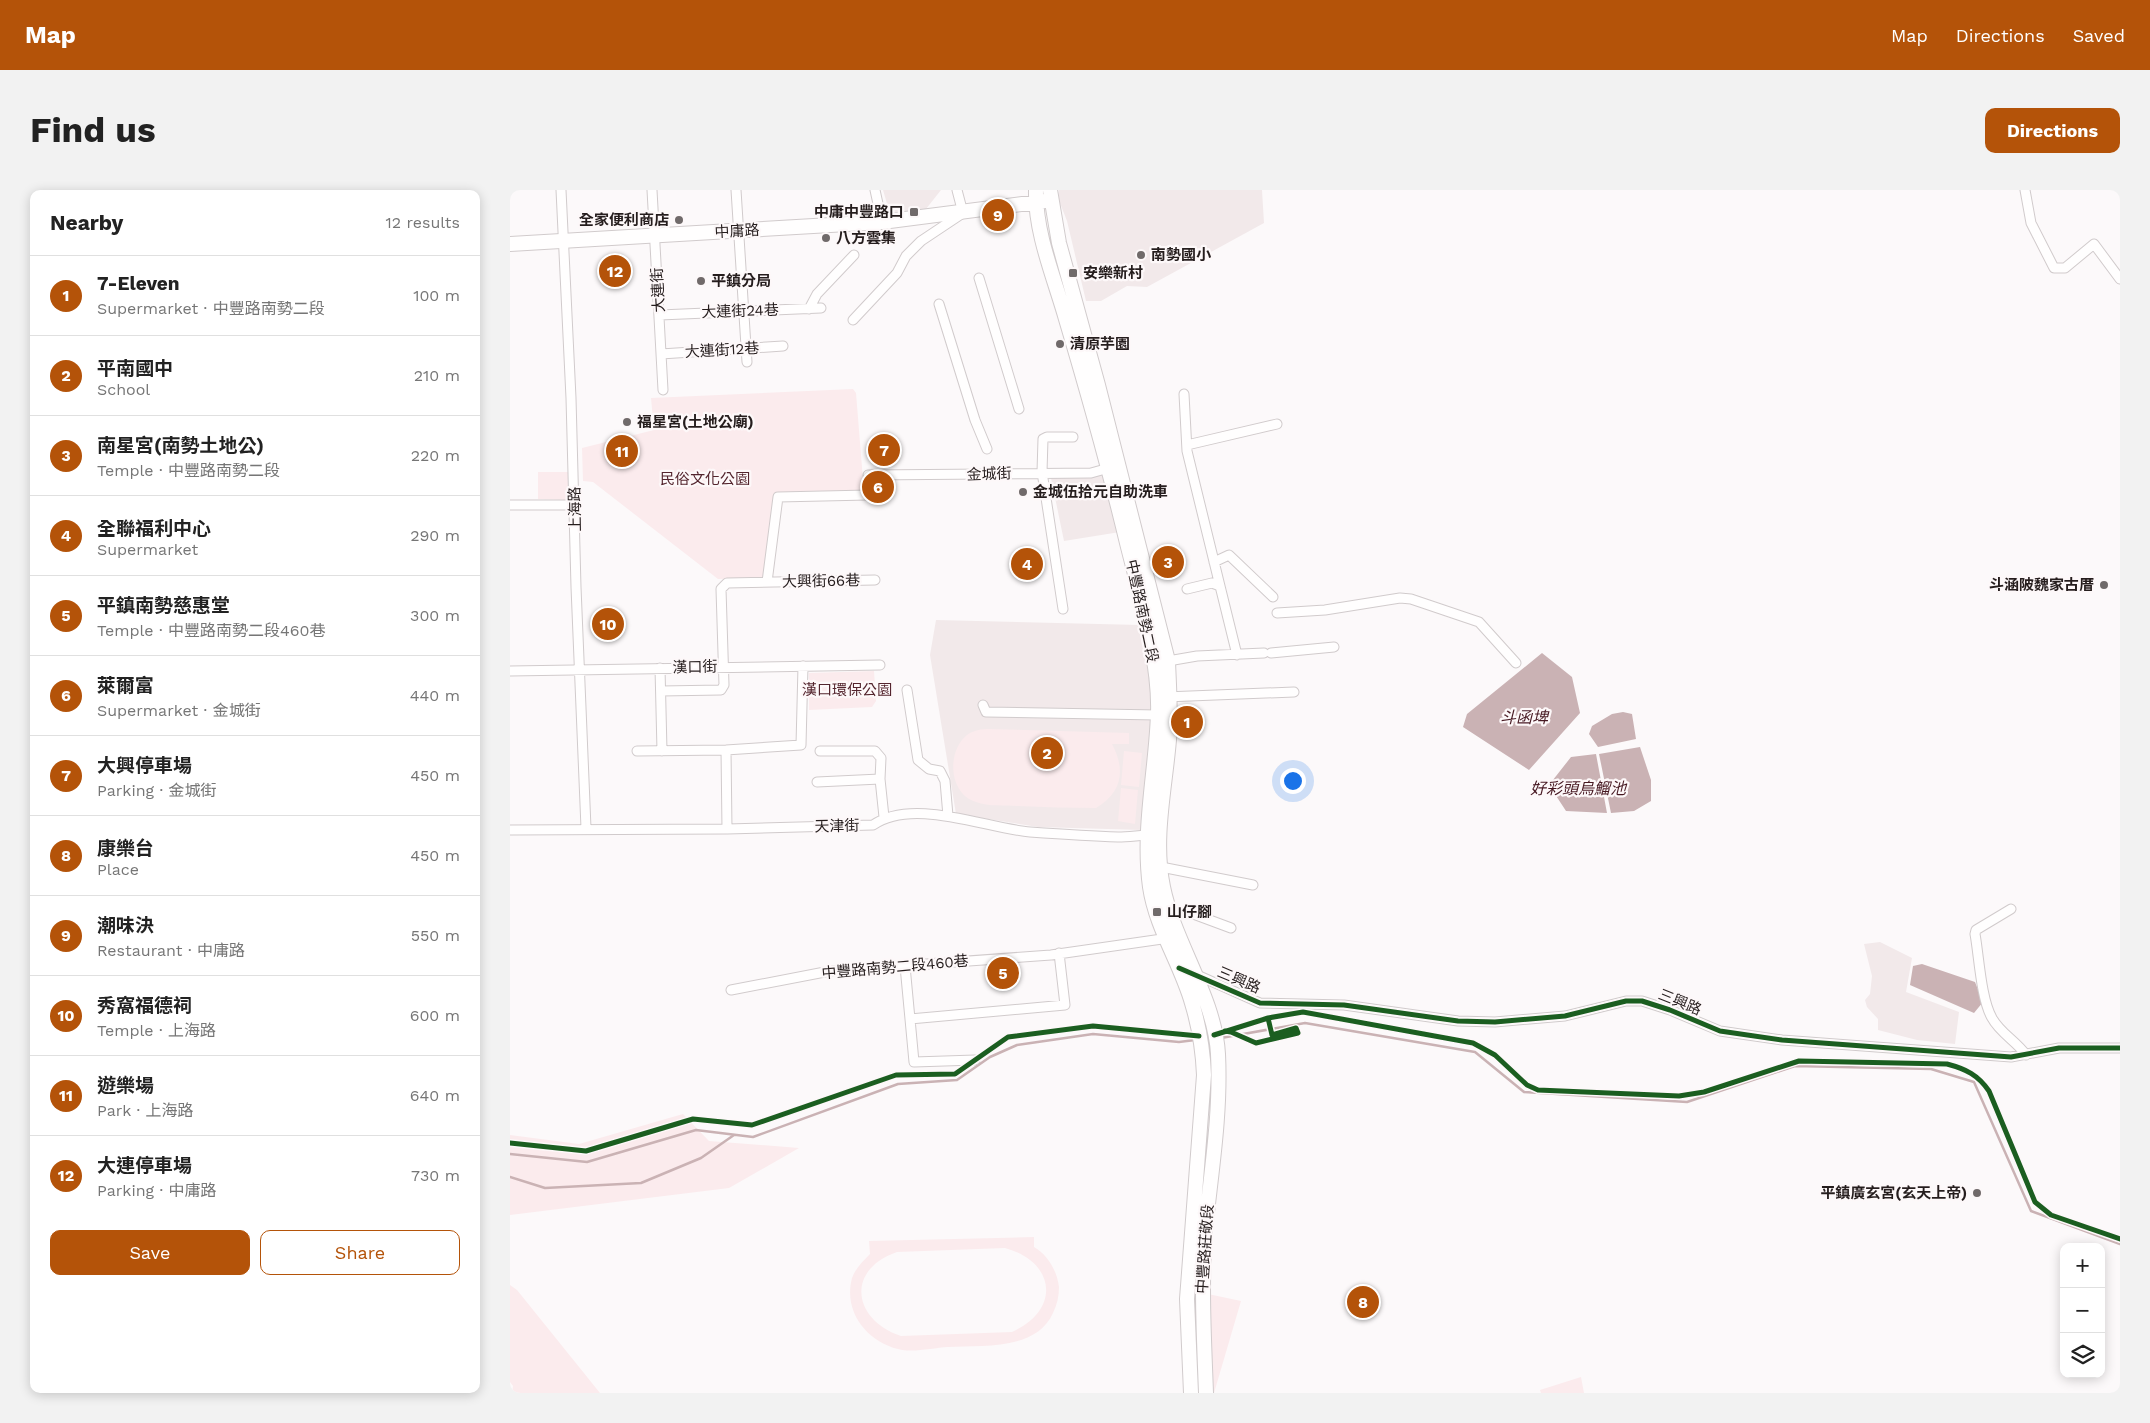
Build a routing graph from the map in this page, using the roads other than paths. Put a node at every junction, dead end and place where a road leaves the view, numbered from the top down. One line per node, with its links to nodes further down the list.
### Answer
1 (561, 190): 13 (street, 上海路)
2 (652, 190): 12 (street, 大連街)
3 (736, 190): 11 (street)
4 (875, 190): 10 (street)
5 (957, 190): 9 (street)
6 (2025, 190): 17 (street)
7 (1051, 195): 8 (main road, 中庸路); 51 (main road, 中豐路南勢二段)
8 (1036, 196): 9 (main road, 中庸路); 35 (main road, 中豐路南勢二段)
9 (963, 213): 10 (main road, 中庸路); 23 (street, 中庸路)
10 (882, 222): 11 (main road, 中庸路)
11 (738, 230): 12 (main road, 中庸路); 21 (street)
12 (655, 235): 13 (main road, 中庸路); 22 (street, 大連街)
13 (564, 241): 14 (main road, 中庸路); 40 (street, 上海路)
14 (510, 244)
15 (854, 255): 20 (street)
16 (979, 278): 30 (street)
17 (2120, 279)
18 (939, 304): 34 (street)
19 (821, 308): 20 (street, 大連街24巷)
20 (808, 309): 21 (street, 大連街24巷)
21 (744, 311): 22 (street, 大連街24巷); 25 (street)
22 (660, 315): 26 (street, 大連街)
23 (853, 320)
24 (783, 346): 25 (street, 大連街12巷)
25 (747, 349): 26 (street, 大連街12巷); 27 (street)
26 (661, 354): 28 (street, 大連街)
27 (748, 362)
28 (663, 390)
29 (1184, 394): 33 (street)
30 (1019, 409)
31 (1277, 424): 33 (street)
32 (1073, 437): 36 (street)
33 (1187, 445): 41 (street)
34 (988, 450)
35 (1109, 468): 36 (street, 金城街); 62 (main road, 中豐路南勢二段)
36 (1042, 472): 37 (street, 金城街); 47 (street)
37 (868, 475)
38 (868, 495): 43 (street)
39 (510, 505): 40 (street)
40 (575, 505): 56 (street, 上海路)
41 (1214, 562): 44 (street); 46 (street)
42 (875, 580): 43 (street, 大興街66巷)
43 (767, 582): 55 (street, 大興街66巷)
44 (1220, 586): 45 (street); 50 (street)
45 (1187, 588)
46 (1273, 598)
47 (1062, 609)
48 (1277, 613): 52 (street)
49 (1334, 647): 50 (street)
50 (1237, 655): 51 (street)
51 (1168, 661): 62 (main road, 中豐路南勢二段)
52 (1516, 663)
53 (880, 665): 54 (street, 漢口街)
54 (803, 666): 55 (street, 漢口街); 65 (street)
55 (724, 667): 57 (street, 漢口街); 60 (street, 大興街66巷)
56 (580, 668): 57 (street, 漢口街); 58 (street, 漢口街); 73 (street, 上海路)
57 (660, 668): 60 (street)
58 (510, 671)
59 (907, 690): 71 (street)
60 (661, 691): 67 (street)
61 (1294, 692): 62 (street)
62 (1164, 697): 64 (main road, 中豐路南勢二段); 76 (main road, 中豐路南勢二段)
63 (983, 705): 64 (street)
64 (1158, 715): 76 (main road, 中豐路南勢二段)
65 (726, 750): 67 (street); 74 (street)
66 (636, 751): 67 (street)
67 (662, 751)
68 (820, 751): 69 (street)
69 (880, 779): 70 (street); 72 (street)
70 (817, 782)
71 (948, 816): 72 (street, 天津街); 76 (street, 天津街)
72 (884, 817): 74 (street, 天津街)
73 (586, 828): 74 (street, 天津街); 75 (street, 天津街)
74 (727, 829)
75 (510, 830)
76 (1153, 835): 77 (main road, 中豐路南勢二段); 82 (main road, 中豐路南勢二段)
77 (1161, 867): 78 (street); 80 (main road, 中豐路南勢二段)
78 (1253, 884)
79 (2011, 909): 90 (street)
80 (1169, 912): 81 (street); 82 (main road, 中豐路南勢二段)
81 (1231, 928)
82 (1173, 937): 83 (street, 中豐路南勢二段460巷); 85 (main road, 中豐路南勢二段); 86 (main road, 中豐路南勢二段)
83 (1059, 953): 84 (street, 中豐路南勢二段460巷); 88 (street)
84 (905, 966): 87 (street, 中豐路南勢二段460巷); 88 (street)
85 (1178, 968): 86 (street, 三興路); 93 (main road, 中豐路南勢二段)
86 (1194, 974): 90 (street, 三興路); 92 (main road, 中豐路南勢二段)
87 (731, 990)
88 (910, 1019): 91 (street)
89 (2120, 1048): 90 (street, 三興路)
90 (2026, 1055)
91 (975, 1060)
92 (1218, 1106): 95 (main road, 中豐路莊敬段)
93 (1202, 1120): 94 (main road, 中豐路莊敬段)
94 (1191, 1393)
95 (1206, 1393)

